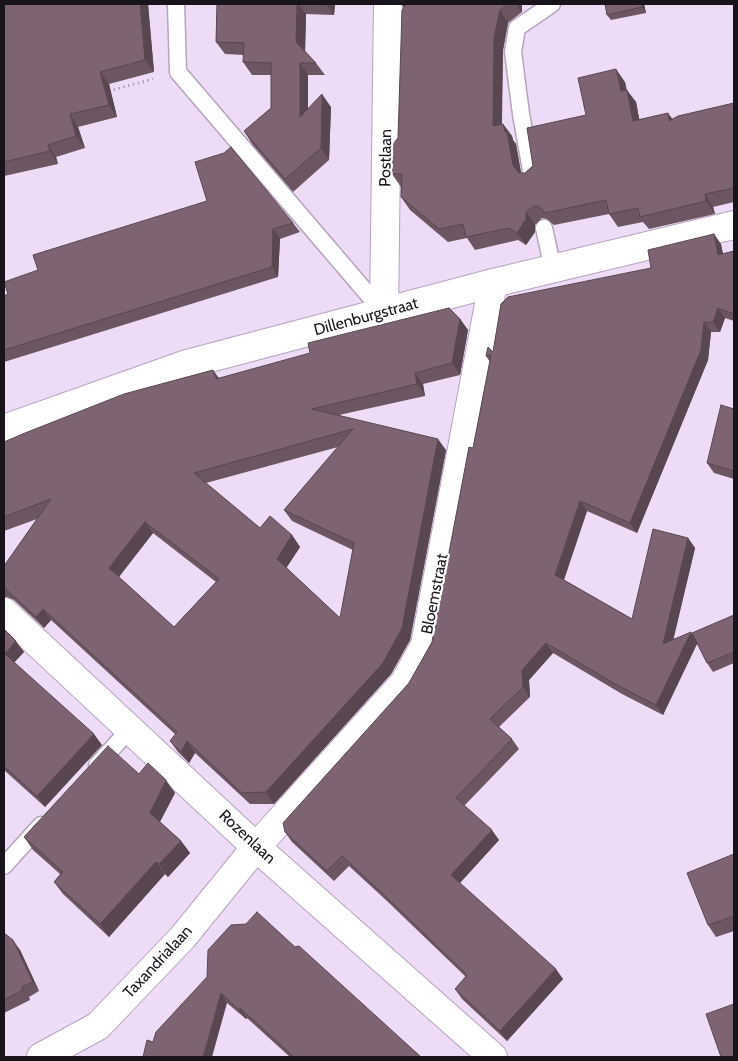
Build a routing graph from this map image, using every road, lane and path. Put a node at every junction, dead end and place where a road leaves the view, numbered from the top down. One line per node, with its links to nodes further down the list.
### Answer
1 (176, 4): 4 (lane)
2 (388, 4): 11 (street, Postlaan)
3 (552, 4): 6 (lane)
4 (178, 72): 5 (path); 11 (lane)
5 (104, 92)
6 (532, 176)
7 (734, 225): 9 (street, Dillenburgstraat)
8 (544, 228): 9 (lane)
9 (553, 269): 10 (street, Dillenburgstraat)
10 (493, 283): 11 (street, Dillenburgstraat); 17 (street, Bloemstraat)
11 (384, 313): 12 (street, Dillenburgstraat)
12 (4, 429)
13 (4, 612): 14 (street, Rozenlaan)
14 (131, 728): 15 (lane); 17 (street, Rozenlaan)
15 (84, 779)
16 (50, 815): 18 (lane)
17 (256, 847): 19 (street, Taxandrialaan); 20 (street, Rozenlaan)
18 (4, 866)
19 (41, 1057)
20 (493, 1057)

